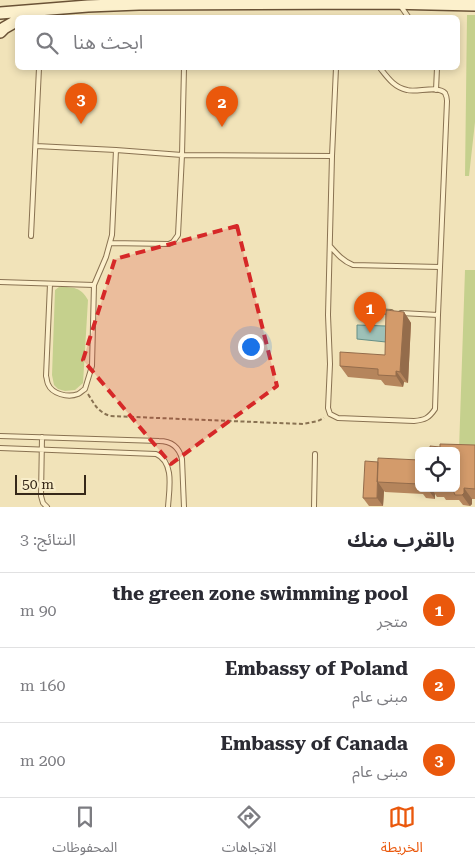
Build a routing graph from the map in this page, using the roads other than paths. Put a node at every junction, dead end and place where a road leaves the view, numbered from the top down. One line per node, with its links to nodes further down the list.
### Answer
1 (398, 3): 2 (main road); 3 (main road); 6 (lane)
2 (475, 5)
3 (60, 8): 4 (main road); 5 (main road)
4 (0, 13)
5 (36, 15)
6 (406, 15)
7 (15, 22): 8 (main road)
8 (0, 32)
9 (39, 70): 15 (lane)
10 (184, 70): 17 (lane)
11 (336, 70): 18 (lane)
12 (382, 70): 14 (lane)
13 (437, 70): 14 (lane)
14 (436, 90): 22 (lane)
15 (36, 146): 16 (lane); 19 (lane)
16 (116, 150): 17 (lane); 20 (lane)
17 (182, 155): 18 (lane); 20 (lane)
18 (332, 156): 21 (lane)
19 (31, 236)
20 (110, 243): 25 (lane)
21 (330, 246): 22 (lane); 27 (lane)
22 (440, 267): 27 (lane)
23 (0, 282): 24 (lane)
24 (50, 284): 25 (lane); 25 (lane)
25 (94, 285)
26 (364, 310): 27 (lane)
27 (438, 315)
28 (0, 436): 29 (lane)
29 (42, 437): 31 (lane); 35 (lane)
30 (0, 448): 31 (lane)
31 (42, 449): 33 (lane); 34 (lane)
32 (315, 454): 36 (lane)
33 (47, 507)
34 (168, 507)
35 (184, 507)
36 (314, 507)

